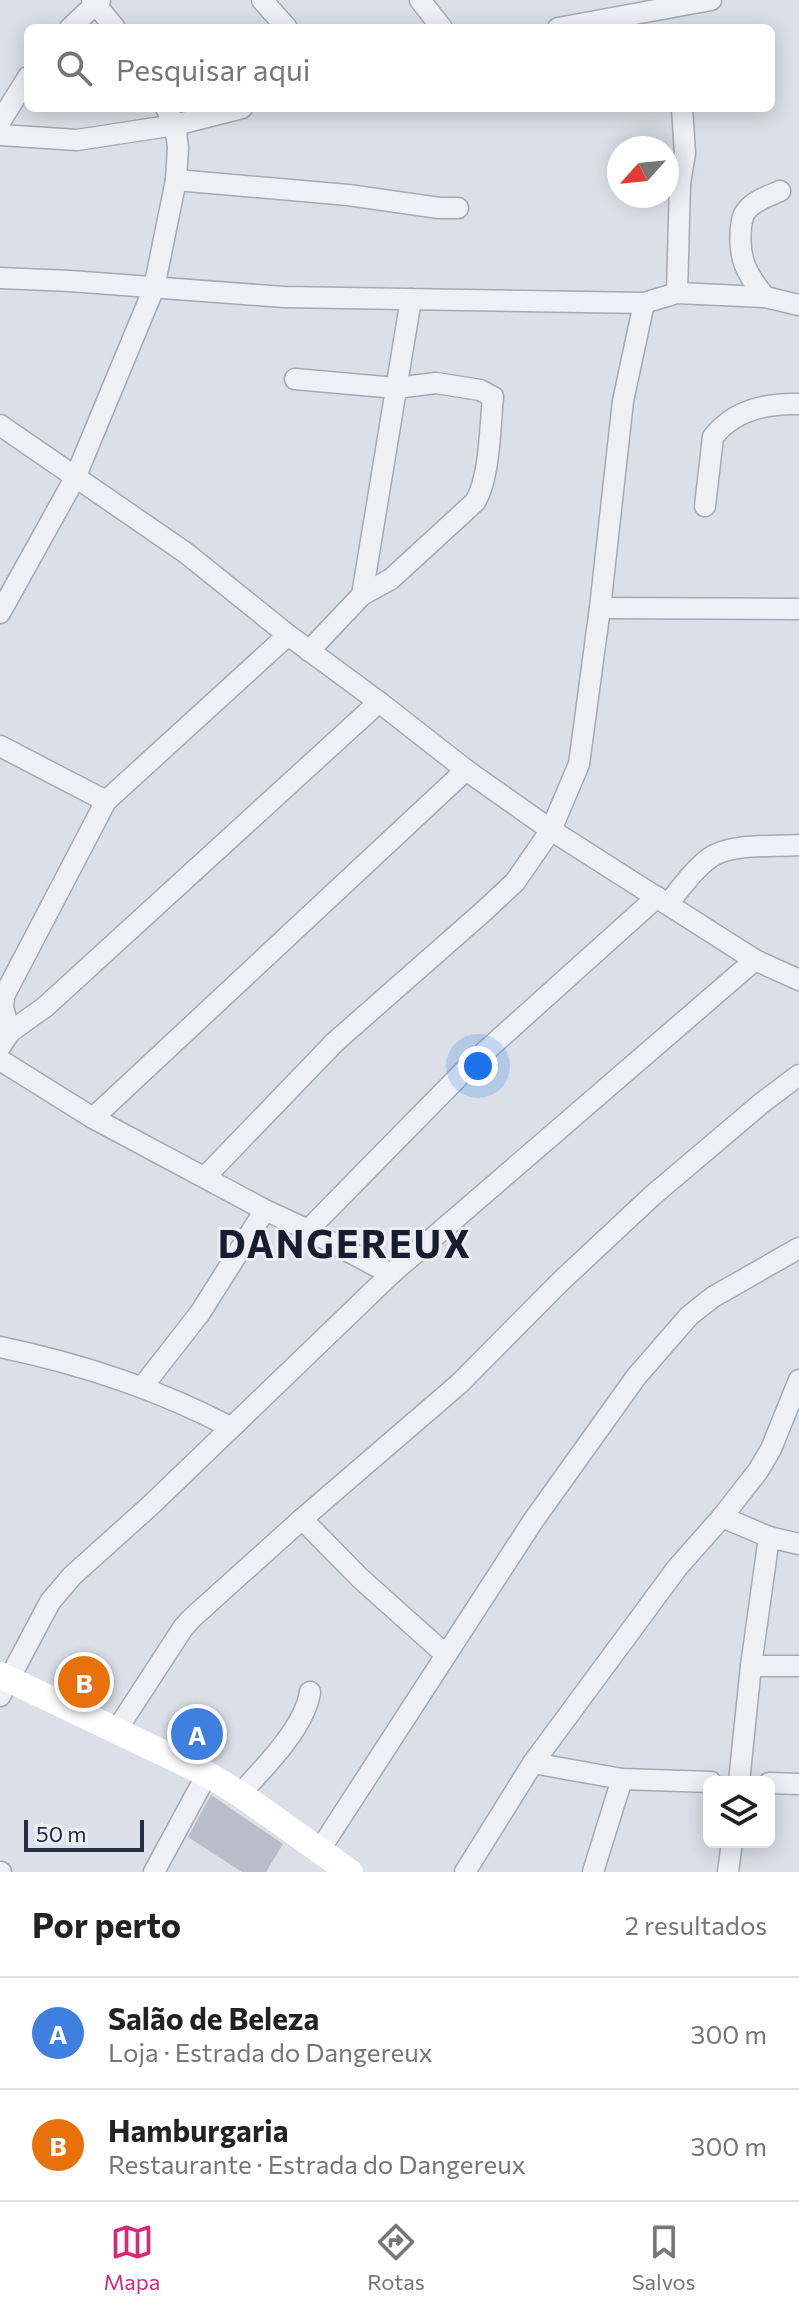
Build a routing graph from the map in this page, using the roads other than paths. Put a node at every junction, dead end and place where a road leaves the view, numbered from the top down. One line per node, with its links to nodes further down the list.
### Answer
1 (262, 0): 8 (street)
2 (420, 0): 9 (street)
3 (711, 0): 5 (street)
4 (96, 1): 6 (street); 7 (street)
5 (670, 18): 10 (street)
6 (74, 24)
7 (112, 24)
8 (283, 24)
9 (439, 24)
10 (603, 24)
11 (24, 83): 15 (street)
12 (210, 112): 14 (street)
13 (682, 112): 23 (street)
14 (171, 117): 16 (street); 17 (street)
15 (0, 122)
16 (0, 135)
17 (176, 180): 19 (street); 22 (street)
18 (780, 191): 20 (street)
19 (458, 208)
20 (742, 261): 24 (street); 25 (street)
21 (0, 278): 22 (street)
22 (154, 288): 26 (street); 33 (street)
23 (677, 293): 24 (street); 27 (street)
24 (726, 295): 25 (street)
25 (765, 297): 28 (street)
26 (411, 299): 27 (street); 30 (street)
27 (644, 303): 36 (street)
28 (799, 305)
29 (295, 379): 30 (street)
30 (396, 388): 35 (street); 35 (street)
31 (799, 404): 34 (street)
32 (0, 425): 33 (street)
33 (75, 478): 38 (street); 39 (street)
34 (705, 506)
35 (362, 595): 40 (street)
36 (600, 608): 37 (street); 45 (street)
37 (799, 609)
38 (0, 613)
39 (288, 635): 40 (street); 44 (street)
40 (309, 651): 41 (street)
41 (379, 702): 43 (street); 51 (street)
42 (0, 746): 44 (street)
43 (466, 770): 45 (street); 54 (street)
44 (106, 801): 51 (street)
45 (551, 830): 48 (street); 55 (street)
46 (799, 832): 47 (street)
47 (799, 845): 48 (street)
48 (663, 900): 49 (street); 57 (street)
49 (755, 960): 50 (street); 59 (street)
50 (799, 980)
51 (5, 1040)
52 (0, 1060): 54 (street)
53 (799, 1075): 65 (street)
54 (93, 1118): 55 (street)
55 (205, 1177): 56 (street)
56 (265, 1210): 57 (street); 62 (street)
57 (308, 1230): 59 (street)
58 (799, 1248): 68 (street)
59 (391, 1274): 63 (street)
60 (0, 1347): 62 (street)
61 (798, 1385): 64 (street)
62 (143, 1386): 63 (street)
63 (230, 1427): 71 (street)
64 (722, 1517): 66 (street); 74 (street)
65 (302, 1519): 68 (street); 73 (street)
66 (769, 1537): 67 (street); 69 (street)
67 (799, 1544)
68 (446, 1655): 83 (street)
69 (751, 1666): 70 (street); 76 (street)
70 (799, 1666)
71 (3, 1684): 73 (main road)
72 (310, 1692): 81 (street)
73 (116, 1731): 75 (main road)
74 (533, 1763): 77 (street); 86 (street)
75 (207, 1774): 81 (main road); 84 (street)
76 (740, 1776)
77 (622, 1779): 78 (street); 87 (street)
78 (703, 1782)
79 (775, 1783): 80 (street)
80 (799, 1784)
81 (240, 1794): 83 (main road)
82 (731, 1848): 88 (street)
83 (319, 1851): 85 (main road)
84 (154, 1872)
85 (350, 1872)
86 (465, 1872)
87 (593, 1872)
88 (728, 1872)

